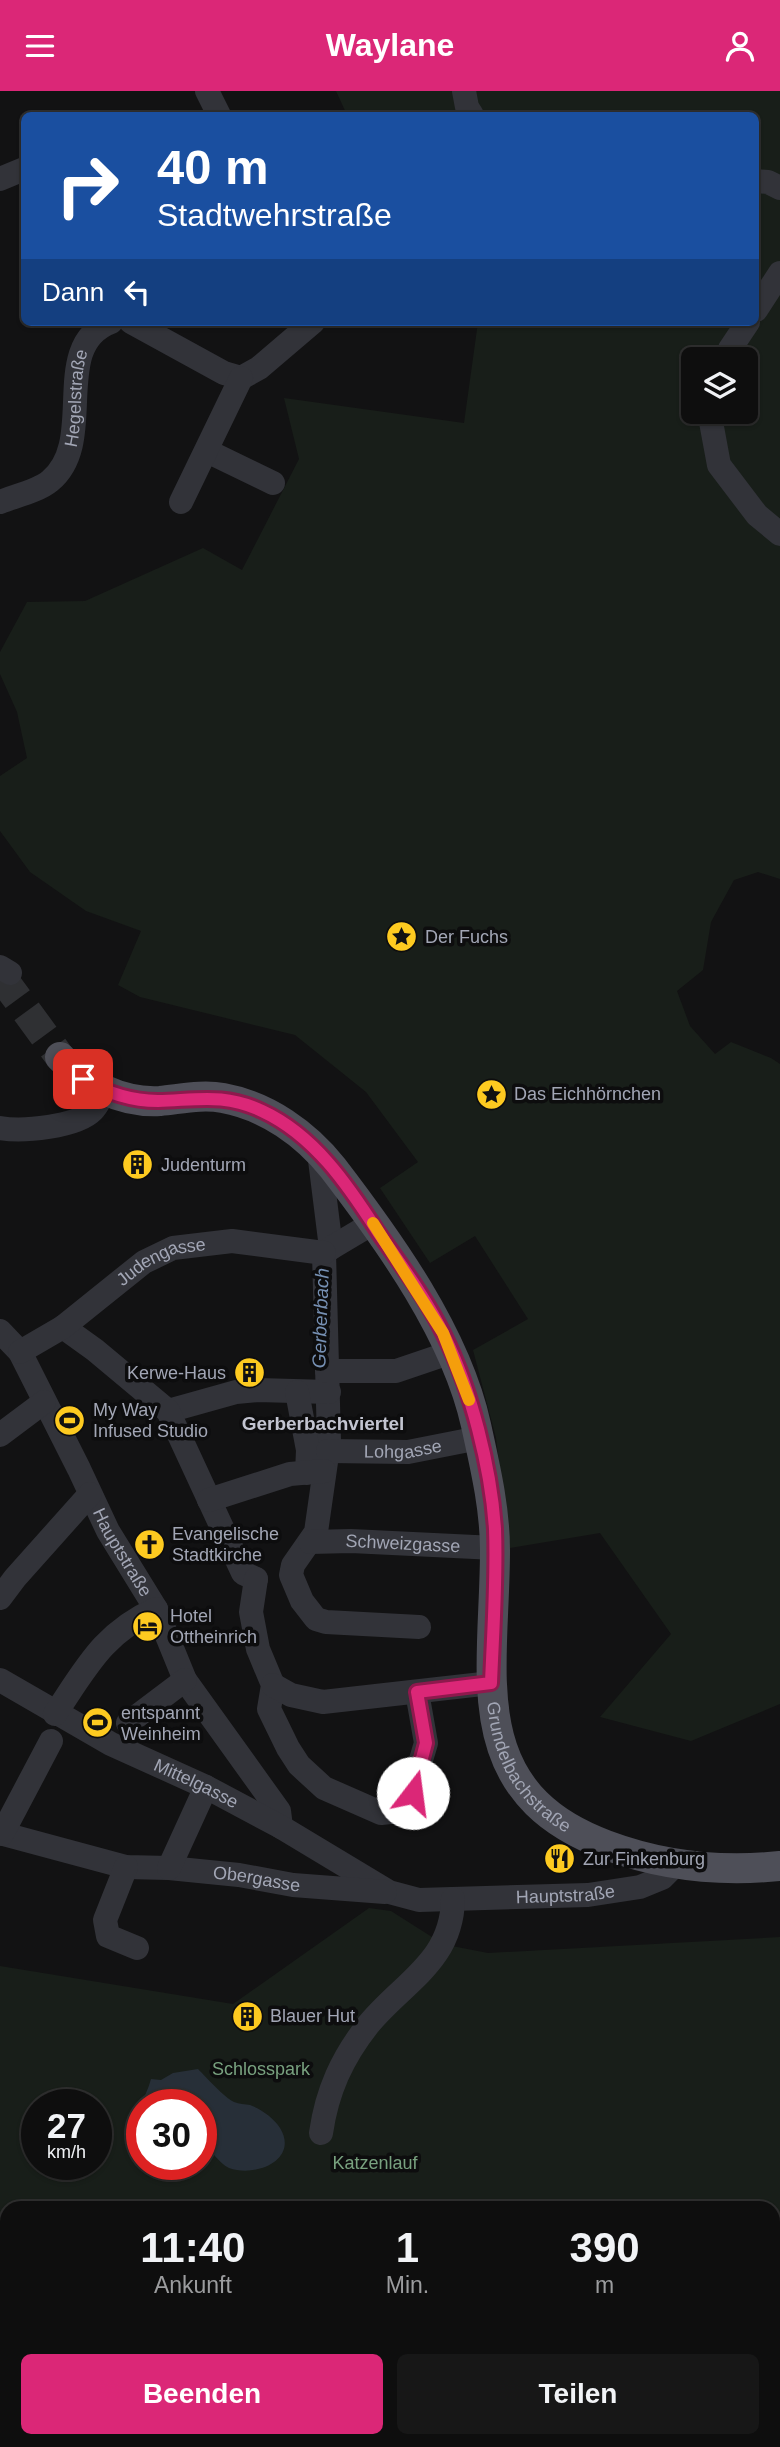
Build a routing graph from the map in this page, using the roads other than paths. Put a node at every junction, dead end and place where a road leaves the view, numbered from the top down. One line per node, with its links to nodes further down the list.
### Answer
1 (207, 91): 3 (street)
2 (464, 91): 4 (street)
3 (218, 112)
4 (470, 112)
5 (21, 170): 6 (street)
6 (0, 179)
7 (759, 181): 8 (street)
8 (780, 188)
9 (780, 273): 10 (street)
10 (759, 305)
11 (104, 326): 20 (street, Hegelstraße)
12 (138, 326): 16 (street)
13 (745, 326): 15 (street)
14 (287, 330): 16 (street)
15 (731, 347)
16 (241, 378): 18 (street)
17 (711, 424): 22 (street)
18 (207, 451): 19 (street); 21 (street)
19 (273, 482)
20 (0, 502)
21 (181, 502)
22 (780, 534)
23 (60, 1057): 24 (main road, Grundelbachstraße)
24 (105, 1091): 25 (street); 26 (main road, Grundelbachstraße)
25 (0, 1128)
26 (319, 1152): 27 (main road, Grundelbachstraße); 28 (street)
27 (373, 1223): 28 (street); 32 (main road, Grundelbachstraße)
28 (327, 1250): 29 (street, Judengasse); 33 (street)
29 (63, 1327): 31 (street, Judengasse); 36 (street)
30 (0, 1331): 31 (street, Hauptstraße)
31 (20, 1352): 35 (street, Hauptstraße)
32 (452, 1352): 33 (street); 38 (main road, Grundelbachstraße)
33 (328, 1382): 34 (street); 39 (street)
34 (297, 1392): 36 (street); 39 (street)
35 (44, 1402): 37 (street); 40 (street, Hauptstraße)
36 (168, 1411): 41 (street)
37 (0, 1435)
38 (479, 1438): 39 (street, Lohgasse); 43 (main road, Grundelbachstraße)
39 (320, 1465): 41 (street, Lohgasse); 42 (street)
40 (90, 1494): 46 (street); 47 (street, Hauptstraße)
41 (209, 1500): 45 (street)
42 (310, 1542): 43 (street, Schweizgasse); 44 (street)
43 (495, 1548): 51 (main road, Grundelbachstraße)
44 (291, 1575): 45 (street); 48 (street)
45 (256, 1579): 52 (street)
46 (0, 1598)
47 (156, 1609): 50 (street, Hauptstraße); 54 (street)
48 (419, 1627)
49 (0, 1680): 54 (street, Mittelgasse)
50 (185, 1680): 55 (street); 57 (street, Hauptstraße)
51 (491, 1683): 53 (street); 61 (main road, Grundelbachstraße)
52 (273, 1685): 53 (street); 53 (street)
53 (417, 1692)
54 (55, 1714): 58 (street, Mittelgasse)
55 (128, 1723)
56 (51, 1741): 60 (street)
57 (248, 1771): 58 (street); 59 (street, Hauptstraße)
58 (215, 1792): 59 (street, Mittelgasse); 64 (street)
59 (281, 1826): 65 (street, Hauptstraße)
60 (1, 1833): 63 (street, Obergasse)
61 (677, 1864): 62 (main road, Grundelbachstraße); 66 (street, Hauptstraße)
62 (780, 1866)
63 (126, 1867): 64 (street, Obergasse); 67 (street)
64 (169, 1868): 65 (street, Obergasse)
65 (389, 1892): 66 (street, Hauptstraße)
66 (453, 1899): 68 (street)
67 (137, 1948)
68 (321, 2133)

